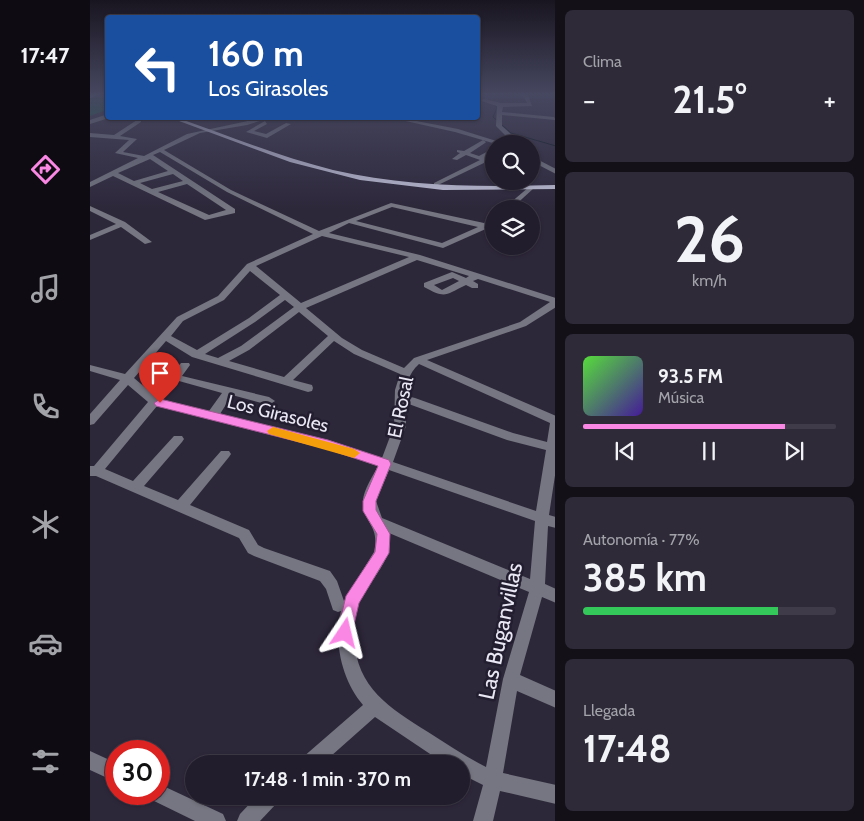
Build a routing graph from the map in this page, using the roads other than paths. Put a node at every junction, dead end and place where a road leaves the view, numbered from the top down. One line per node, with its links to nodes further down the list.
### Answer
1 (122, 132): 10 (street)
2 (198, 132): 14 (street)
3 (221, 132): 31 (main road)
4 (222, 132): 27 (main road)
5 (250, 132): 9 (street)
6 (273, 132): 9 (street)
7 (458, 132): 11 (street)
8 (90, 135): 10 (street)
9 (267, 136): 12 (street)
10 (115, 137): 17 (street)
11 (485, 139)
12 (260, 141)
13 (483, 142): 15 (street)
14 (160, 150): 17 (street); 39 (street)
15 (462, 152): 18 (street); 19 (street)
16 (485, 154): 18 (street)
17 (148, 157): 22 (street); 24 (street)
18 (479, 157): 20 (street); 27 (street)
19 (455, 159)
20 (466, 163)
21 (540, 163): 23 (street)
22 (173, 172): 25 (street); 26 (street)
23 (555, 172)
24 (114, 174): 26 (street); 28 (street)
25 (187, 182): 33 (street); 33 (street)
26 (134, 183): 33 (street)
27 (436, 184): 29 (main road)
28 (90, 185)
29 (555, 186): 30 (main road)
30 (540, 187)
31 (485, 188)
32 (529, 190): 34 (street)
33 (152, 192)
34 (517, 200)
35 (90, 208): 37 (street)
36 (348, 221): 38 (street); 38 (street); 39 (street)
37 (122, 224): 40 (street); 41 (street)
38 (485, 226)
39 (320, 234): 42 (street); 43 (street)
40 (90, 238)
41 (148, 242)
42 (418, 257): 44 (street); 48 (street)
43 (250, 266): 46 (street); 50 (street)
44 (476, 276): 45 (street); 47 (street)
45 (475, 286)
46 (286, 295): 48 (street); 51 (street)
47 (555, 302): 52 (street, El Rosal)
48 (300, 307): 49 (street); 53 (street)
49 (334, 335): 56 (street); 59 (street)
50 (164, 336): 51 (street); 57 (street)
51 (196, 354): 53 (street)
52 (418, 360): 56 (street, El Rosal); 67 (street)
53 (219, 362): 59 (street)
54 (185, 365): 64 (street)
55 (90, 369): 57 (street)
56 (405, 372): 71 (street, El Rosal)
57 (127, 378): 64 (street); 66 (street)
58 (183, 379): 61 (street)
59 (285, 382): 60 (street)
60 (308, 388)
61 (229, 391): 62 (street); 65 (street)
62 (269, 400)
63 (411, 401): 69 (street)
64 (157, 402): 65 (street, Los Girasoles); 72 (street)
65 (212, 416): 71 (street, Los Girasoles)
66 (90, 421)
67 (555, 426): 69 (street, Las Buganvillas)
68 (178, 439): 73 (street)
69 (550, 447): 76 (street, Las Buganvillas)
70 (225, 454): 74 (street)
71 (385, 464): 75 (street, El Rosal); 76 (street, Los Girasoles)
72 (93, 471): 73 (street)
73 (135, 488): 74 (street)
74 (180, 507): 79 (street)
75 (376, 521): 77 (street); 82 (street, El Rosal)
76 (549, 521): 77 (street, Las Buganvillas)
77 (537, 588): 78 (street); 80 (street, Las Buganvillas)
78 (555, 596)
79 (338, 605)
80 (512, 679): 81 (street); 88 (street, Las Buganvillas)
81 (555, 700)
82 (375, 706): 83 (street); 84 (street)
83 (318, 755)
84 (448, 755)
85 (90, 760): 86 (street)
86 (105, 768)
87 (470, 768): 88 (street)
88 (494, 780): 89 (street); 94 (street, Las Buganvillas)
89 (555, 795)
90 (170, 798): 92 (street)
91 (262, 805): 93 (street)
92 (216, 821)
93 (247, 821)
94 (483, 821)

